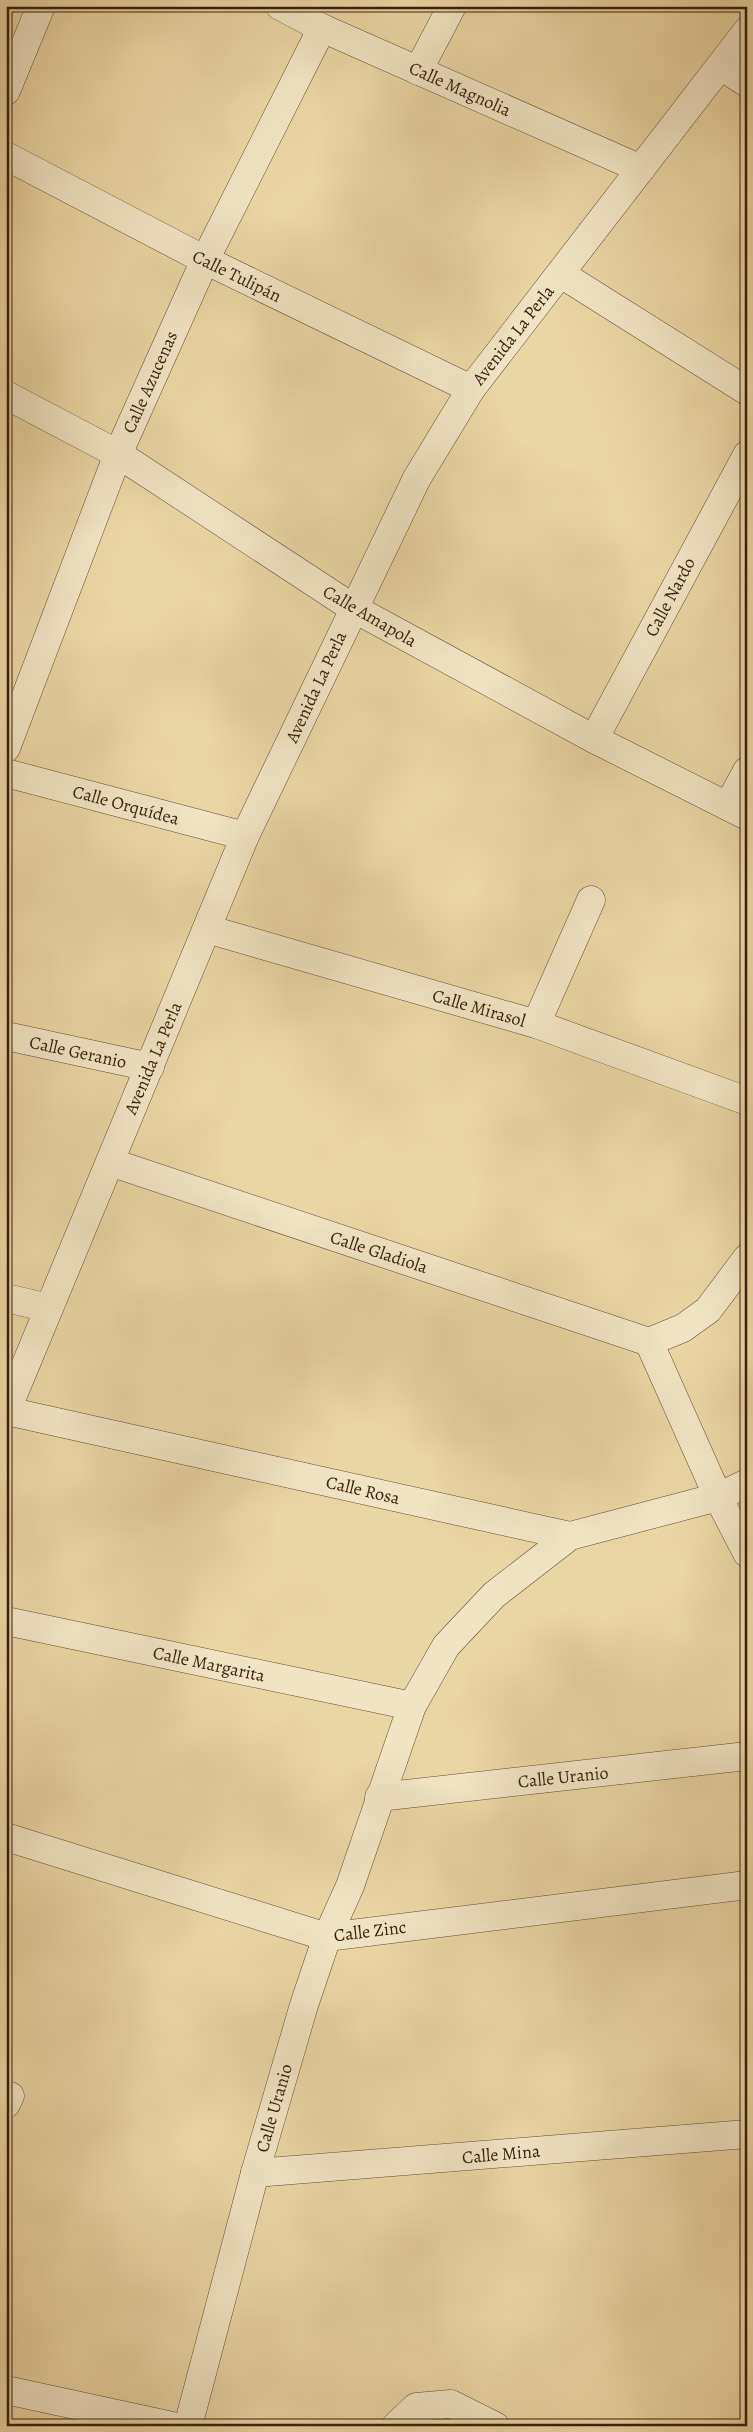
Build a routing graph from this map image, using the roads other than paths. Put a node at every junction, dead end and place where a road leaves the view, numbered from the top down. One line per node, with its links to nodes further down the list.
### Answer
1 (41, 6): 9 (street)
2 (280, 6): 4 (street, Calle Magnolia)
3 (452, 6): 7 (street)
4 (322, 28): 7 (street, Calle Magnolia); 12 (street, Calle Azucenas)
5 (747, 31): 6 (street, Avenida La Perla)
6 (721, 66): 8 (street); 11 (street, Avenida La Perla)
7 (418, 71): 11 (street, Calle Magnolia)
8 (747, 83)
9 (6, 90)
10 (6, 156): 12 (street, Calle Tulipán)
11 (641, 169): 13 (street, Avenida La Perla)
12 (205, 260): 14 (street, Calle Tulipán); 17 (street, Calle Azucenas)
13 (561, 274): 14 (street, Avenida La Perla); 15 (street)
14 (471, 389): 19 (street, Avenida La Perla)
15 (747, 391)
16 (6, 395): 17 (street, Calle Amapola)
17 (118, 454): 19 (street, Calle Amapola); 21 (street, Calle Azucenas)
18 (747, 455): 20 (street, Calle Nardo)
19 (353, 608): 20 (street, Calle Amapola); 25 (street, Avenida La Perla)
20 (594, 739): 24 (street, Calle Amapola)
21 (6, 748)
22 (747, 771): 24 (street)
23 (6, 773): 25 (street, Calle Orquídea)
24 (737, 811)
25 (246, 836): 27 (street, Avenida La Perla)
26 (591, 900): 28 (street)
27 (207, 929): 28 (street, Calle Mirasol); 30 (street, Avenida La Perla)
28 (536, 1024): 31 (street, Calle Mirasol)
29 (6, 1036): 30 (street, Calle Geranio)
30 (150, 1067): 32 (street, Avenida La Perla)
31 (747, 1101)
32 (110, 1162): 35 (street, Avenida La Perla); 36 (street, Calle Gladiola)
33 (747, 1258): 36 (street)
34 (6, 1298): 35 (street)
35 (49, 1308): 37 (street, Avenida La Perla)
36 (649, 1342): 39 (street)
37 (6, 1411): 40 (street, Calle Rosa)
38 (747, 1483): 39 (street, Calle Rosa)
39 (718, 1496): 40 (street, Calle Rosa); 41 (street)
40 (570, 1536): 43 (street, Calle Uranio)
41 (747, 1553)
42 (6, 1622): 43 (street, Calle Margarita)
43 (412, 1706): 45 (street, Calle Uranio)
44 (747, 1756): 45 (street, Calle Uranio)
45 (379, 1797): 48 (street, Calle Uranio)
46 (6, 1837): 48 (street, Calle Zinc)
47 (747, 1885): 48 (street, Calle Zinc)
48 (326, 1937): 50 (street, Calle Uranio)
49 (747, 2134): 50 (street, Calle Mina)
50 (255, 2173): 53 (street, Calle Uranio)
51 (6, 2390): 52 (street)
52 (172, 2426)
53 (188, 2426)
54 (396, 2426): 55 (street)
55 (495, 2426)

